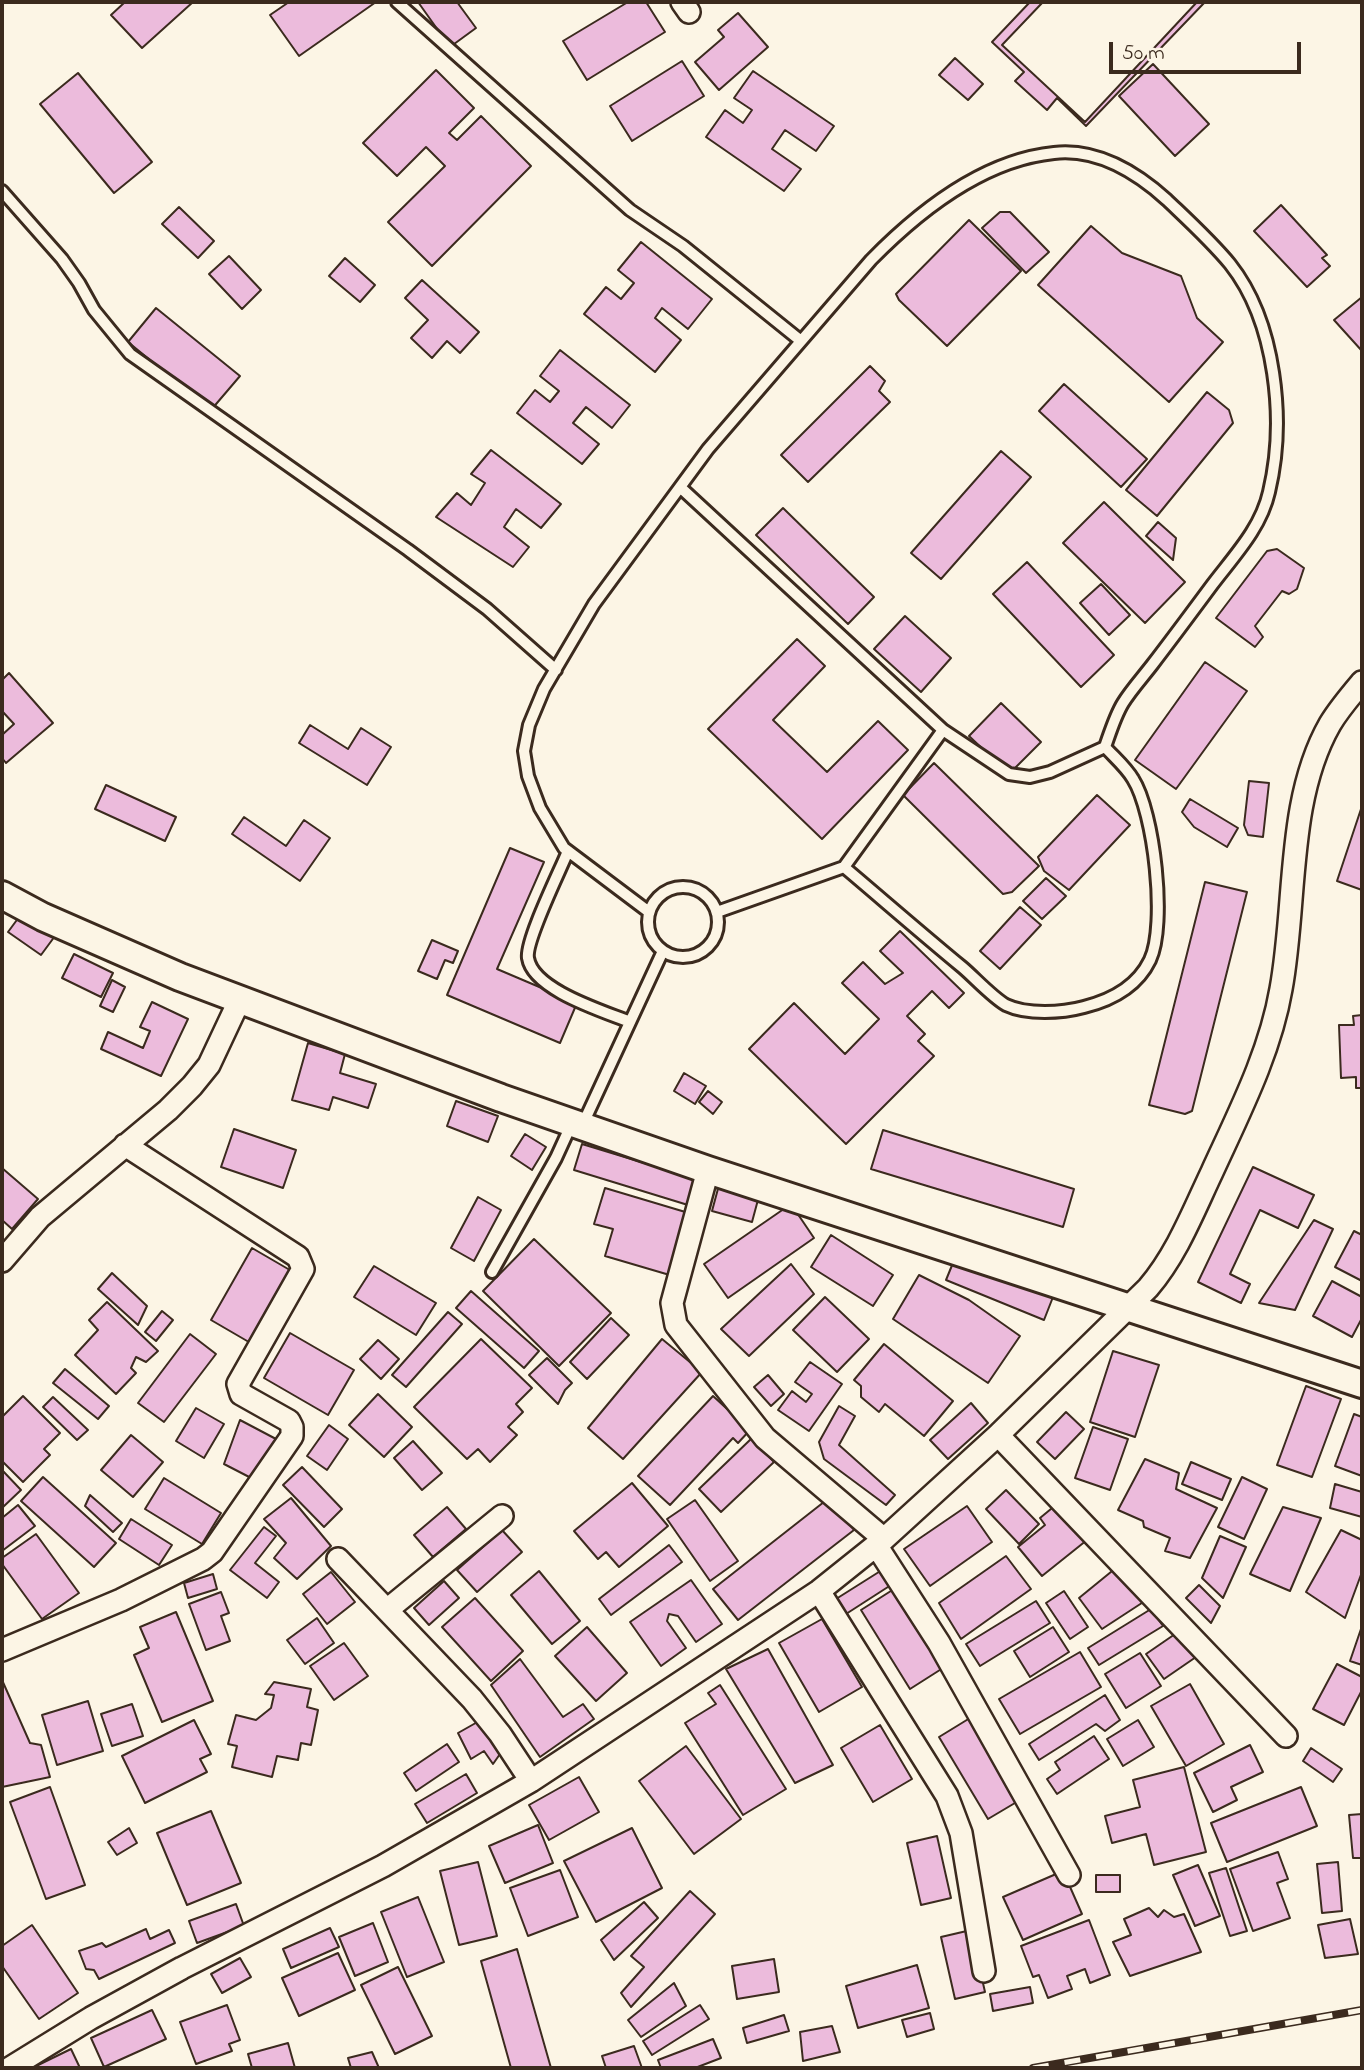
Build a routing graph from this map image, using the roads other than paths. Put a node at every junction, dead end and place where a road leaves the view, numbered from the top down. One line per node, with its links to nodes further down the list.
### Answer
1 (397, 2): 3 (lane)
2 (2, 191): 5 (lane)
3 (800, 341): 4 (lane); 8 (lane)
4 (680, 487): 5 (lane); 7 (lane)
5 (556, 670): 9 (lane)
6 (1362, 682): 22 (street)
7 (943, 730): 8 (lane); 10 (lane)
8 (1105, 747): 10 (lane)
9 (568, 851): 12 (lane); 16 (lane)
10 (844, 867): 13 (lane)
11 (4, 900): 15 (street)
12 (649, 912): 13 (lane); 14 (lane)
13 (717, 912): 14 (lane)
14 (662, 953): 16 (lane)
15 (240, 999): 17 (street); 18 (street)
16 (630, 1023): 17 (lane)
17 (577, 1124): 19 (street); 21 (lane)
18 (125, 1145): 20 (street); 30 (street)
19 (708, 1170): 22 (street); 26 (street)
20 (2, 1261)
21 (492, 1272)
22 (1127, 1308): 23 (street); 24 (street)
23 (1362, 1384)
24 (998, 1435): 26 (street); 31 (street)
25 (502, 1516): 29 (street)
26 (880, 1542): 28 (street); 33 (street)
27 (338, 1559): 29 (street)
28 (818, 1591): 32 (street); 34 (street)
29 (387, 1610): 32 (street)
30 (2, 1650)
31 (1286, 1736)
32 (531, 1780): 35 (street)
33 (1069, 1875)
34 (984, 1971)
35 (10, 2068)

